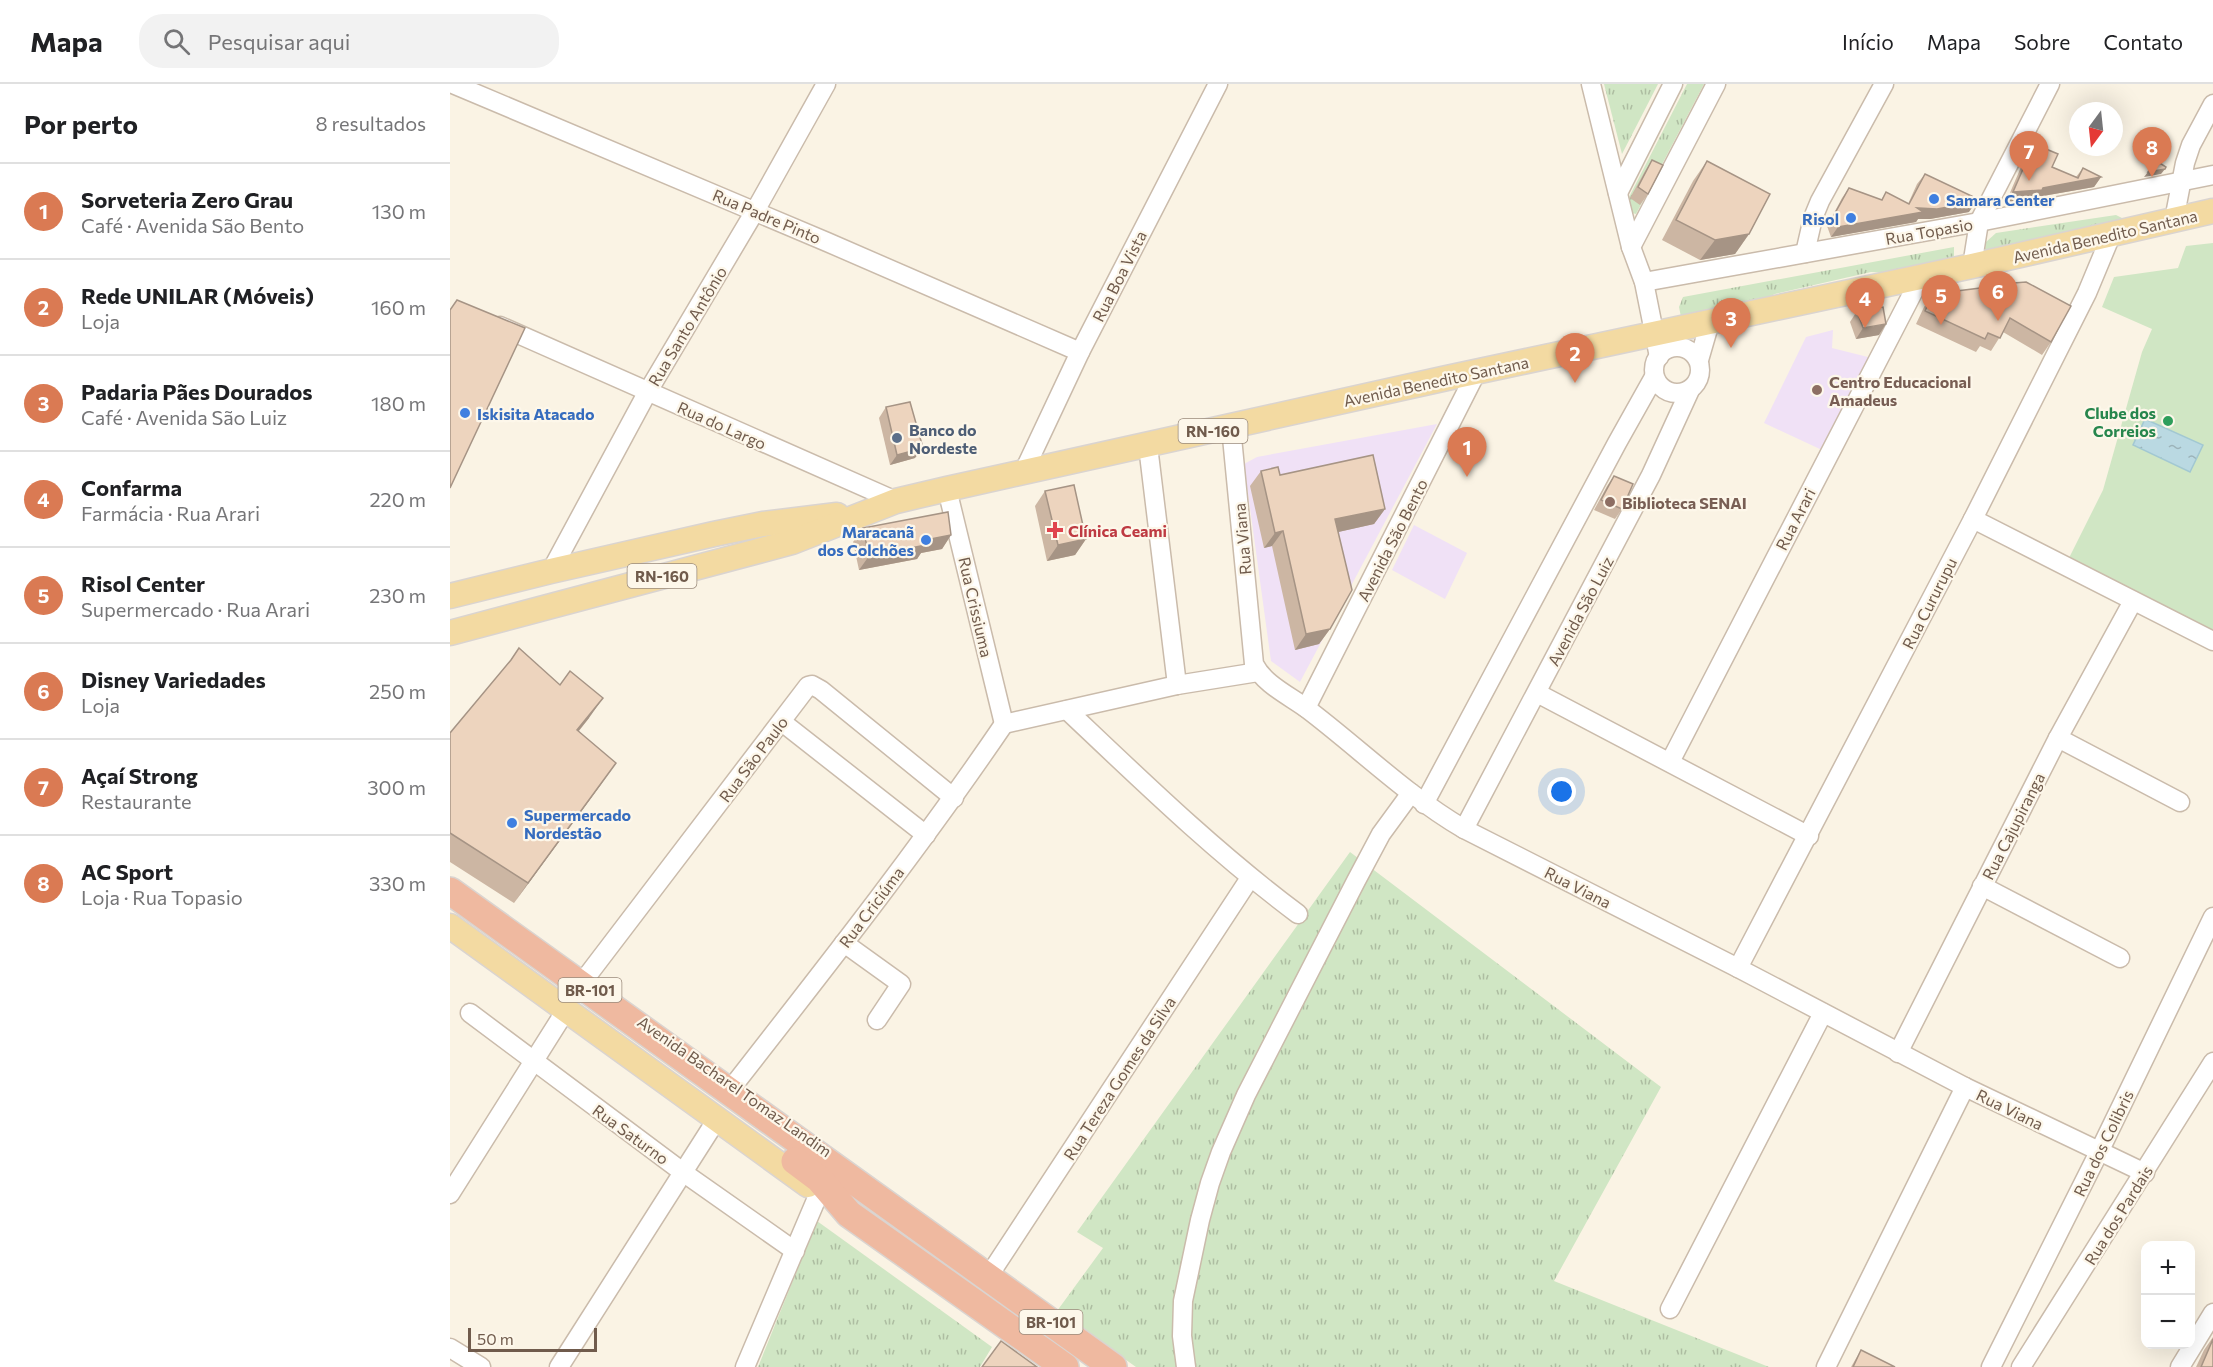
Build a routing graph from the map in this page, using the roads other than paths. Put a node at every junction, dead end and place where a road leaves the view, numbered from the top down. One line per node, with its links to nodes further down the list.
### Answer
1 (453, 84): 13 (street, Rua Padre Pinto)
2 (826, 84): 13 (street, Rua Santo Antônio)
3 (1218, 84): 26 (street, Rua Boa Vista)
4 (1591, 84): 12 (street)
5 (1673, 84): 12 (street)
6 (1716, 84): 18 (street)
7 (1884, 84): 19 (street)
8 (2050, 84): 16 (street)
9 (2213, 104): 11 (street)
10 (2213, 175): 11 (street, Rua Topasio)
11 (2180, 181): 15 (street); 16 (street, Rua Topasio)
12 (1618, 193): 18 (street)
13 (755, 211): 26 (street, Rua Padre Pinto); 31 (street, Rua Santo Antônio)
14 (2213, 211): 15 (main road, Avenida Benedito Santana / RN-160)
15 (2174, 220): 17 (main road, Avenida Benedito Santana / RN-160)
16 (1979, 222): 19 (street, Rua Topasio); 20 (street)
17 (2112, 233): 20 (main road, Avenida Benedito Santana / RN-160); 38 (street, Rua Cururupu)
18 (1631, 248): 22 (street)
19 (1806, 253): 22 (street, Rua Topasio)
20 (1972, 266): 21 (main road, Avenida Benedito Santana / RN-160)
21 (1921, 277): 24 (main road, Avenida Benedito Santana / RN-160); 52 (street, Rua Arari)
22 (1644, 282): 25 (street)
23 (481, 317): 31 (street, Rua do Largo)
24 (1710, 322): 25 (main road, Avenida Benedito Santana / RN-160); 27 (street)
25 (1657, 345): 27 (street); 28 (main road, Avenida Benedito Santana / RN-160); 29 (street)
26 (1080, 352): 34 (street, Rua Boa Vista)
27 (1699, 360): 30 (street)
28 (1477, 371): 32 (main road, Avenida Benedito Santana / RN-160); 47 (street, Avenida São Bento)
29 (1654, 377): 30 (street); 54 (street)
30 (1690, 390): 46 (street, Avenida São Luiz)
31 (647, 393): 36 (street, Rua do Largo); 39 (street, Rua Santo Antônio)
32 (1231, 427): 33 (main road, Avenida Benedito Santana / RN-160); 44 (street, Rua Viana)
33 (1148, 446): 34 (main road, Avenida Benedito Santana / RN-160); 45 (street)
34 (1024, 471): 35 (main road, Avenida Benedito Santana / RN-160)
35 (947, 489): 36 (main road, Avenida Benedito Santana / RN-160); 50 (street, Rua Crissiuma)
36 (896, 501): 37 (main road, Avenida Benedito Santana / RN-160)
37 (872, 511): 39 (main road, Avenida Benedito Santana / RN-160); 42 (main road, Avenida Benedito Santana / RN-160)
38 (1973, 519): 41 (street); 58 (street, Rua Cururupu)
39 (551, 571): 40 (main road, Avenida Benedito Santana / RN-160)
40 (450, 596)
41 (2133, 601): 43 (street); 51 (street, Rua Cajupiranga)
42 (450, 633)
43 (2213, 641)
44 (1258, 672): 45 (street); 47 (street, Rua Viana)
45 (1176, 685): 48 (street)
46 (1537, 693): 52 (street); 56 (street, Avenida São Luiz)
47 (1306, 708): 54 (street, Rua Viana)
48 (1067, 710): 50 (street); 60 (street)
49 (782, 722): 53 (street, Rua São Paulo); 57 (street); 70 (street, Rua São Paulo)
50 (1004, 724): 53 (street, Rua Criciúma)
51 (2058, 738): 55 (street); 61 (street, Rua Cajupiranga)
52 (1670, 762): 58 (street)
53 (954, 798): 57 (street, Rua Criciúma)
54 (1418, 799): 56 (street, Rua Viana); 96 (street)
55 (2180, 802)
56 (1464, 829): 69 (street, Rua Viana)
57 (926, 835): 67 (street, Rua Criciúma)
58 (1809, 836): 69 (street, Rua Cururupu)
59 (450, 878): 70 (main road, Avenida Bacharel Tomaz Landim)
60 (1250, 878): 64 (street); 87 (street, Rua Tereza Gomes da Silva)
61 (1982, 886): 68 (street); 75 (street, Rua Cajupiranga)
62 (450, 891): 79 (highway, Avenida Bacharel Tomaz Landim / BR-101)
63 (450, 912): 79 (highway, Avenida Bacharel Tomaz Landim / BR-101)
64 (1298, 914)
65 (2213, 917): 80 (street, Rua dos Colibris)
66 (450, 926): 71 (main road, Avenida Bacharel Tomaz Landim)
67 (844, 943): 74 (street); 79 (street, Rua Criciúma)
68 (2120, 958)
69 (1738, 968): 73 (street, Rua Viana)
70 (584, 980): 79 (main road, Avenida Bacharel Tomaz Landim)
71 (569, 1012): 76 (street); 79 (main road, Avenida Bacharel Tomaz Landim / BR-101)
72 (470, 1013): 76 (street, Rua Saturno)
73 (1823, 1013): 75 (street, Rua Viana); 88 (street)
74 (877, 1020)
75 (1898, 1053): 78 (street, Rua Viana)
76 (533, 1061): 81 (street, Rua Saturno); 84 (street)
77 (2213, 1062): 82 (street, Rua dos Pardais)
78 (1965, 1087): 80 (street, Rua Viana); 97 (street)
79 (725, 1101): 81 (street, Rua Criciúma); 83 (main road, Avenida Bacharel Tomaz Landim / BR-101); 85 (highway, Avenida Bacharel Tomaz Landim / BR-101); 87 (highway, Avenida Bacharel Tomaz Landim / BR-101)
80 (2099, 1152): 82 (street, Rua Viana); 98 (street, Rua dos Colibris)
81 (684, 1173): 86 (street, Rua Saturno); 92 (street, Rua Criciúma)
82 (2145, 1173): 99 (street, Rua dos Pardais)
83 (819, 1193): 85 (main road, Avenida Bacharel Tomaz Landim / BR-101); 86 (street)
84 (450, 1194)
85 (849, 1214): 94 (highway, Avenida Bacharel Tomaz Landim / BR-101)
86 (795, 1251): 93 (street)
87 (988, 1277): 95 (highway, Avenida Bacharel Tomaz Landim / BR-101)
88 (1670, 1309)
89 (2213, 1313): 100 (street)
90 (450, 1348): 91 (street)
91 (481, 1367)
92 (559, 1367)
93 (745, 1367)
94 (1065, 1367)
95 (1113, 1367)
96 (1186, 1367)
97 (1826, 1367)
98 (1991, 1367)
99 (2021, 1367)
100 (2180, 1367)

